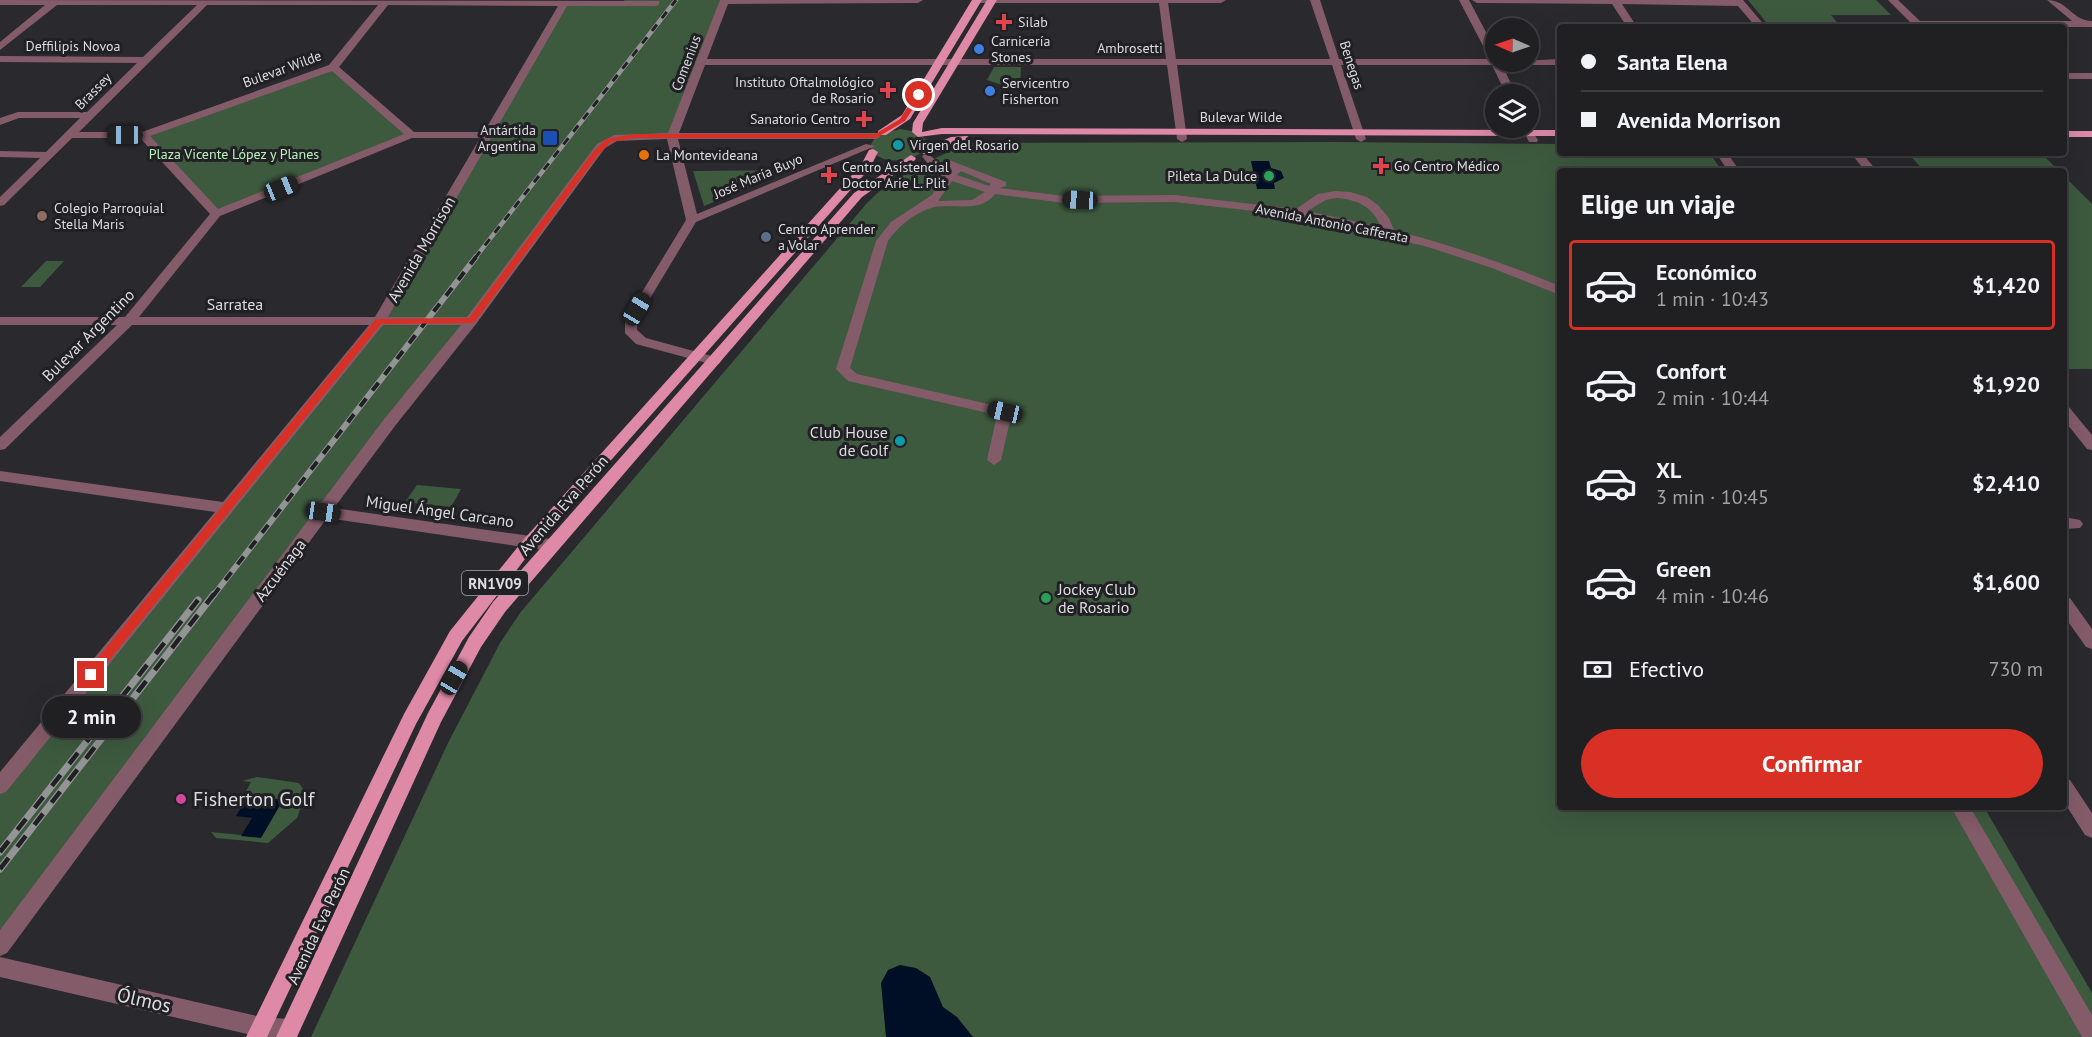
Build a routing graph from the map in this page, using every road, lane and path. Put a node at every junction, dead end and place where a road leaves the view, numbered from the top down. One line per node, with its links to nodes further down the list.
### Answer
1 (725, 0): 2 (street); 35 (street, Comenius)
2 (876, 0): 3 (street)
3 (918, 0)
4 (979, 0): 5 (street); 33 (main road, Avenida Eva Perón / RN1V09)
5 (992, 0): 6 (street); 34 (main road)
6 (1163, 0): 7 (street); 36 (street)
7 (1221, 0)
8 (1315, 0): 37 (street, Benegas)
9 (1464, 0): 29 (street)
10 (1477, 0): 11 (street)
11 (1534, 0): 18 (street)
12 (1893, 0): 24 (street)
13 (2052, 0): 26 (street)
14 (56, 1): 15 (street); 20 (street); 30 (street)
15 (205, 1): 16 (street); 32 (street, Brassey)
16 (386, 1): 17 (street); 41 (street)
17 (566, 1): 21 (street); 55 (street, Avenida Morrison)
18 (1614, 1): 19 (street); 22 (street)
19 (1739, 1): 23 (street)
20 (0, 2)
21 (656, 3)
22 (1630, 24)
23 (1758, 24)
24 (1917, 24)
25 (2067, 24): 26 (street)
26 (2081, 24): 27 (street); 28 (street)
27 (2092, 24)
28 (2092, 33)
29 (1485, 41)
30 (0, 47)
31 (0, 59): 32 (street, Deffilipis Novoa)
32 (146, 60): 44 (street, Brassey)
33 (940, 61): 34 (street, Ambrosetti); 35 (street, Ambrosetti); 63 (main road, Avenida Eva Perón / RN1V09)
34 (955, 61): 36 (street, Ambrosetti); 46 (main road)
35 (701, 62): 58 (street, Comenius)
36 (1172, 62): 37 (street, Ambrosetti); 56 (street)
37 (1336, 62): 38 (street, Ambrosetti); 59 (street, Benegas)
38 (1485, 62)
39 (1539, 62): 40 (street, Ambrosetti)
40 (1557, 62)
41 (333, 67): 53 (street, Bulevar Wilde); 54 (street, Bulevar Wilde)
42 (2067, 76): 43 (street)
43 (2092, 76)
44 (90, 115): 45 (street); 52 (street, Brassey)
45 (0, 123)
46 (919, 133): 56 (main road, Bulevar Wilde); 63 (main road, Bulevar Wilde); 66 (main road)
47 (1539, 133): 48 (main road, Bulevar Wilde)
48 (1557, 133)
49 (1485, 134): 59 (main road, Bulevar Wilde)
50 (2067, 134): 51 (main road)
51 (2092, 134)
52 (70, 135): 53 (street, Bulevar Wilde); 65 (street, Brassey)
53 (143, 135): 75 (street)
54 (411, 135): 55 (street); 75 (street)
55 (488, 135): 81 (street, Avenida Morrison)
56 (1182, 135): 59 (main road, Bulevar Wilde); 66 (main road, Bulevar Wilde)
57 (1539, 135): 60 (main road, Bulevar Wilde)
58 (672, 136): 63 (street); 76 (street); 82 (street, Azcuénaga)
59 (1360, 136)
60 (1557, 139)
61 (2067, 141): 62 (main road)
62 (2092, 141)
63 (874, 143): 66 (main road); 76 (street, José María Buyo); 83 (main road, Avenida Eva Perón / RN1V09)
64 (0, 154): 65 (street)
65 (49, 155): 72 (street, Brassey)
66 (920, 155): 68 (street, Avenida Antonio Cafferata); 70 (street, Avenida Antonio Cafferata); 84 (main road, Avenida Eva Perón / RN1V09)
67 (1858, 156): 69 (street)
68 (958, 168): 70 (street); 71 (street, Avenida Antonio Cafferata)
69 (1868, 168)
70 (947, 175): 71 (street, Avenida Antonio Cafferata); 73 (street)
71 (994, 187): 73 (street); 74 (street, Avenida Antonio Cafferata)
72 (0, 203)
73 (925, 205): 88 (street)
74 (1298, 213): 77 (street, Avenida Antonio Cafferata); 77 (street)
75 (216, 214): 80 (street, Bulevar Argentino)
76 (692, 220): 83 (street)
77 (1389, 232): 78 (street, Avenida Antonio Cafferata)
78 (1557, 290)
79 (0, 321): 80 (street, Sarratea)
80 (129, 321): 81 (street, Sarratea); 86 (street, Bulevar Argentino)
81 (379, 321): 82 (street, Sarratea); 90 (street, Avenida Morrison)
82 (471, 321): 91 (street, Azcuénaga)
83 (696, 357): 84 (street); 92 (main road, Avenida Eva Perón / RN1V09)
84 (714, 362): 93 (main road, Avenida Eva Perón / RN1V09)
85 (2067, 414): 87 (street)
86 (0, 445)
87 (2092, 445)
88 (994, 460)
89 (0, 476): 90 (street)
90 (227, 508): 96 (street, Avenida Morrison)
91 (323, 512): 92 (street, Miguel Ángel Carcano); 100 (street, Azcuénaga)
92 (530, 542): 93 (street, Miguel Ángel Carcano); 102 (main road, Avenida Eva Perón / RN1V09)
93 (551, 545): 103 (main road, Avenida Eva Perón / RN1V09)
94 (2067, 607): 95 (street)
95 (2092, 642)
96 (0, 786)
97 (2067, 791): 99 (street)
98 (1962, 810): 104 (street)
99 (2092, 829)
100 (0, 946)
101 (0, 967): 102 (street, Ólmos)
102 (259, 1032): 103 (street, Ólmos)
103 (287, 1033)
104 (2092, 1035)

